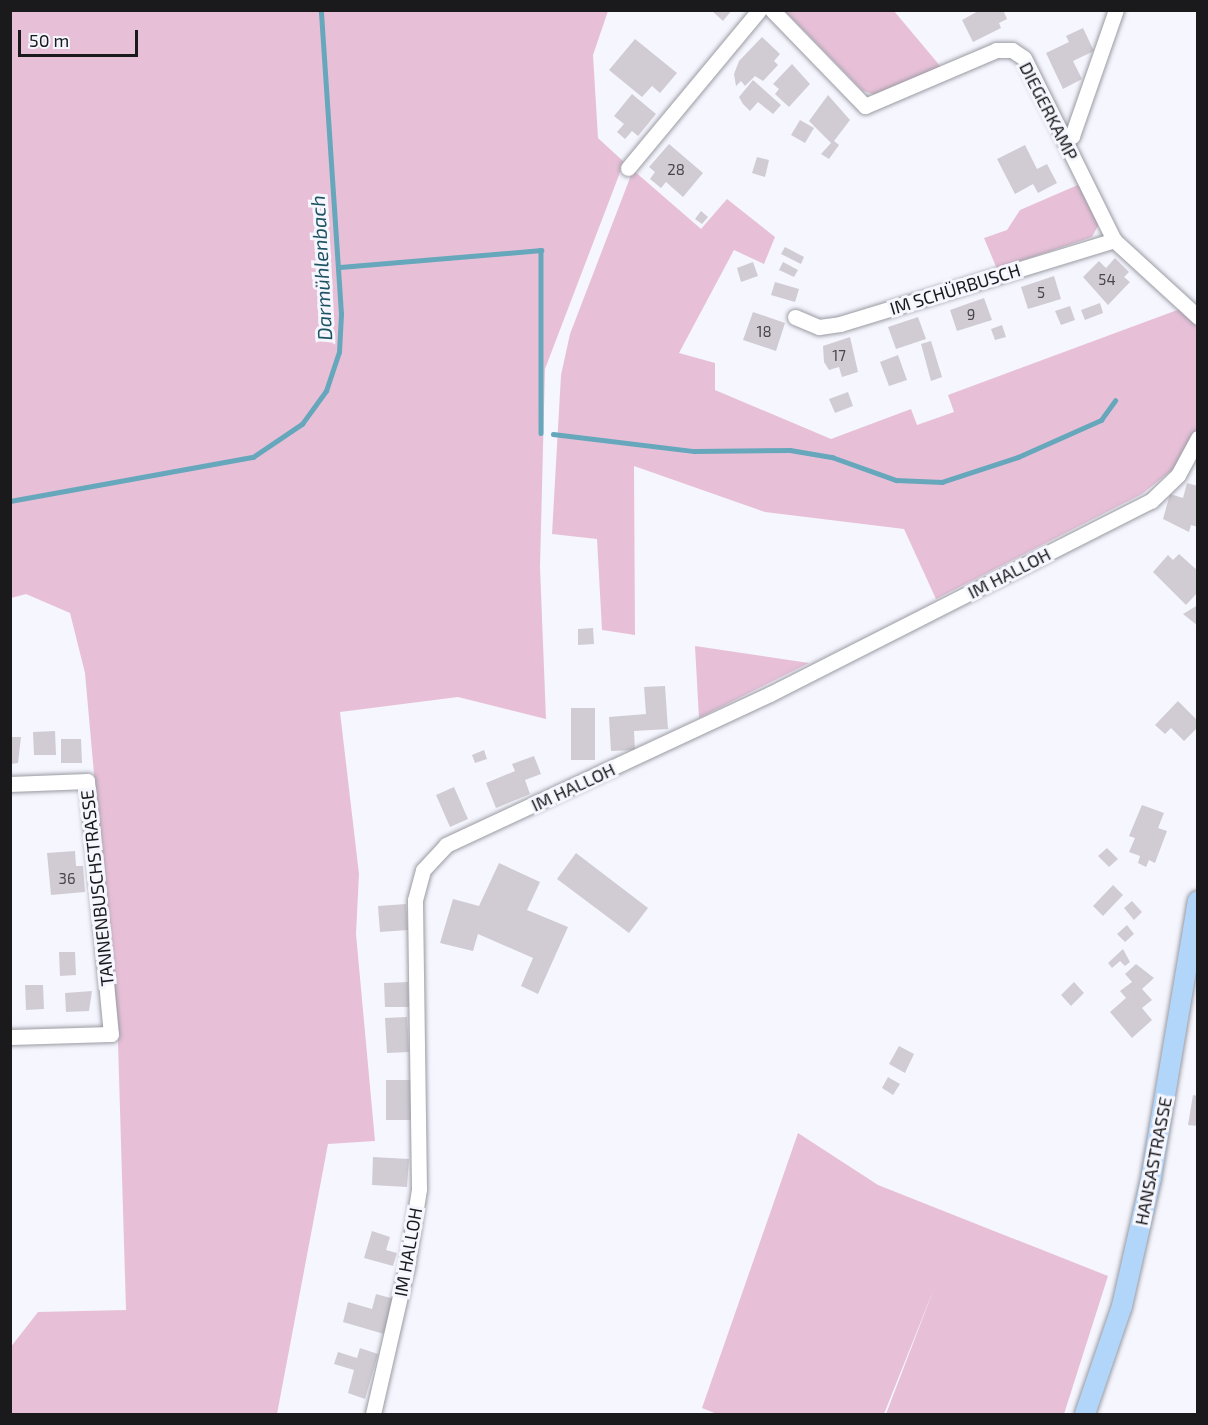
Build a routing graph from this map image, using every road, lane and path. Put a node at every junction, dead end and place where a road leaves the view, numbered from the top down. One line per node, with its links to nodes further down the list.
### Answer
1 (759, 10): 5 (street)
2 (772, 10): 4 (street, DIEGERKAMP)
3 (1116, 10): 4 (street)
4 (1065, 141): 6 (street, DIEGERKAMP)
5 (628, 168)
6 (1114, 240): 7 (street, IM SCHÜRBUSCH); 8 (street, DIEGERKAMP)
7 (795, 317)
8 (1197, 317)
9 (1197, 438): 13 (street, IM HALLOH)
10 (10, 784): 12 (street, TANNENBUSCHSTRASSE)
11 (1197, 901): 14 (main road, HANSASTRASSE)
12 (10, 1037)
13 (373, 1414)
14 (1085, 1414)

